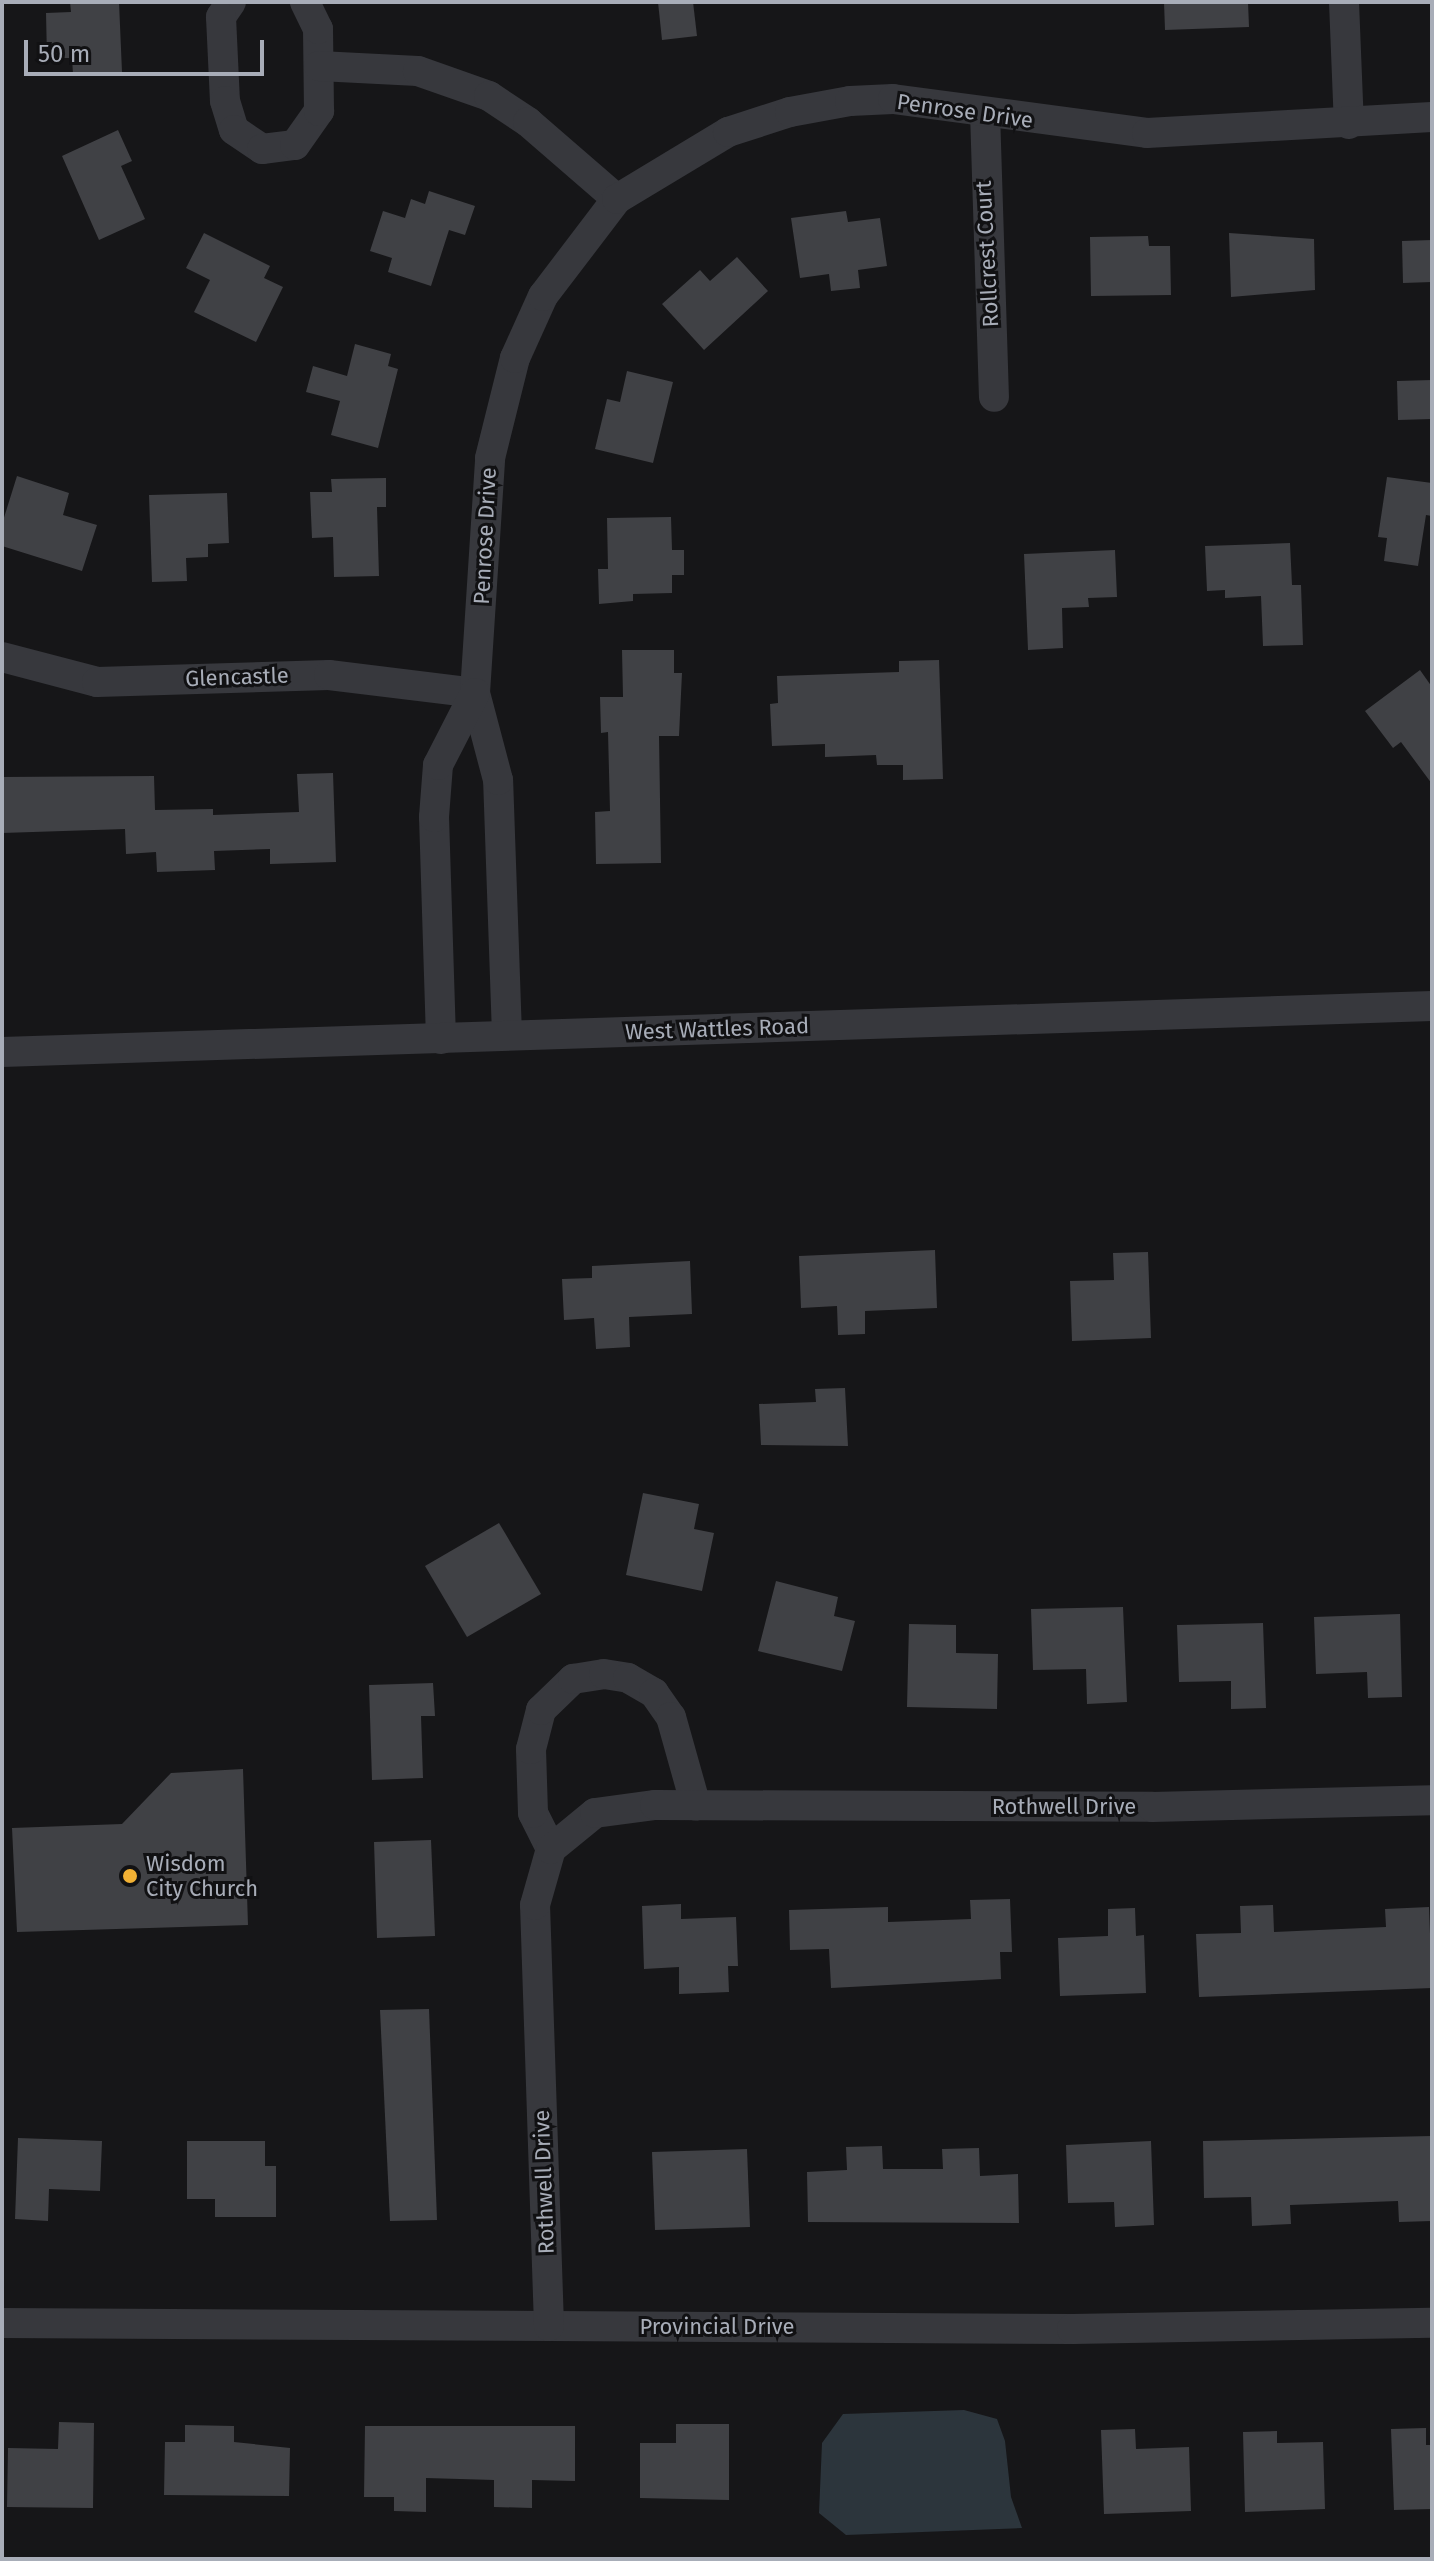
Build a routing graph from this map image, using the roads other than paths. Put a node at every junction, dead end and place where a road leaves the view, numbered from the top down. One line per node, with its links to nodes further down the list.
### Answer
1 (231, 2): 4 (street)
2 (305, 2): 4 (street)
3 (1344, 2): 7 (street)
4 (319, 66): 8 (street)
5 (985, 112): 7 (street, Penrose Drive); 8 (street, Penrose Drive); 9 (street, Rollcrest Court)
6 (1432, 117): 7 (street, Penrose Drive)
7 (1349, 124)
8 (617, 199): 11 (street, Penrose Drive)
9 (994, 397)
10 (2, 657): 11 (street, Glencastle)
11 (475, 693): 13 (street, Penrose Drive); 14 (street, Penrose Drive)
12 (1432, 1006): 13 (street, West Wattles Road)
13 (507, 1035): 14 (street, West Wattles Road)
14 (441, 1039): 15 (street, West Wattles Road)
15 (2, 1052)
16 (1432, 1800): 17 (street, Rothwell Drive)
17 (696, 1806): 18 (street, Rothwell Drive); 18 (street)
18 (551, 1849): 21 (street, Rothwell Drive)
19 (2, 2323): 21 (street, Provincial Drive)
20 (1432, 2323): 21 (street, Provincial Drive)
21 (549, 2326)

